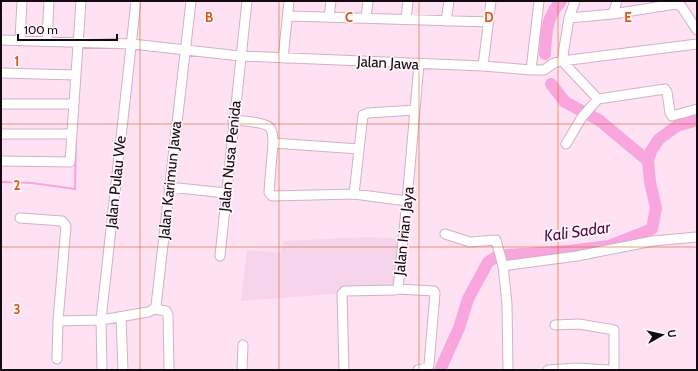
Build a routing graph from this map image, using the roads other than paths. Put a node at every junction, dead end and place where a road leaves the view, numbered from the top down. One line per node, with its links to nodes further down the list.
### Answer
1 (22, 1): 27 (street)
2 (49, 1): 28 (street)
3 (82, 1): 29 (street)
4 (136, 1): 30 (street, Jalan Pulau We)
5 (190, 1): 32 (street, Jalan Karimun Jawa)
6 (247, 1): 33 (street, Jalan Nusa Penida)
7 (289, 1): 18 (street)
8 (330, 1): 19 (street)
9 (368, 1): 20 (street)
10 (408, 1): 22 (street)
11 (449, 1): 23 (street)
12 (492, 1): 24 (street)
13 (539, 1): 38 (street)
14 (575, 1): 21 (street)
15 (617, 1): 17 (street)
16 (663, 3): 17 (street); 25 (street)
17 (612, 14): 21 (street)
18 (288, 16): 19 (street); 34 (street)
19 (329, 17): 20 (street)
20 (366, 18): 22 (street)
21 (568, 18): 35 (street)
22 (406, 20): 23 (street)
23 (446, 21): 24 (street)
24 (489, 22): 37 (street)
25 (697, 30)
26 (1, 40): 27 (street, Jalan Jawa)
27 (20, 40): 28 (street, Jalan Jawa)
28 (48, 41): 29 (street, Jalan Jawa)
29 (80, 42): 30 (street, Jalan Jawa); 40 (street)
30 (132, 44): 32 (street, Jalan Jawa); 65 (street, Jalan Pulau We)
31 (697, 44): 35 (street, Jalan Jawa)
32 (184, 50): 33 (street, Jalan Jawa); 53 (street, Jalan Karimun Jawa)
33 (240, 56): 34 (street, Jalan Jawa); 46 (street, Jalan Nusa Penida)
34 (283, 58): 36 (street, Jalan Jawa)
35 (558, 62): 38 (street, Jalan Jawa); 41 (street)
36 (416, 64): 37 (street, Jalan Jawa); 45 (street, Jalan Irian Jaya)
37 (483, 66): 38 (street, Jalan Jawa)
38 (531, 70)
39 (1, 72): 40 (street)
40 (76, 75): 43 (street)
41 (598, 99): 44 (street); 50 (street)
42 (1, 104): 43 (street)
43 (74, 104): 48 (street)
44 (697, 109)
45 (412, 110): 51 (street); 56 (street, Jalan Irian Jaya)
46 (233, 120): 49 (street); 54 (street, Jalan Nusa Penida)
47 (1, 134): 48 (street)
48 (72, 134): 52 (street)
49 (273, 143): 51 (street); 55 (street)
50 (566, 144)
51 (359, 149): 55 (street)
52 (1, 161)
53 (169, 187): 54 (street); 63 (street, Jalan Karimun Jawa)
54 (226, 193): 60 (street, Jalan Nusa Penida)
55 (354, 194): 56 (street)
56 (405, 200): 62 (street, Jalan Irian Jaya)
57 (20, 218): 66 (street)
58 (445, 234): 61 (street)
59 (697, 238): 61 (street)
60 (220, 256)
61 (502, 261): 77 (street)
62 (398, 289): 75 (street, Jalan Irian Jaya); 76 (street)
63 (154, 309): 64 (street); 73 (street)
64 (121, 317): 65 (street); 72 (street)
65 (101, 320): 66 (street); 71 (street, Jalan Pulau We)
66 (58, 321): 69 (street)
67 (555, 325): 80 (street)
68 (243, 345): 74 (street)
69 (57, 359)
70 (577, 369): 78 (street); 79 (street)
71 (102, 370)
72 (123, 370)
73 (169, 370)
74 (242, 370)
75 (344, 370)
76 (418, 370)
77 (508, 370)
78 (548, 370)
79 (609, 370)
80 (614, 370)

